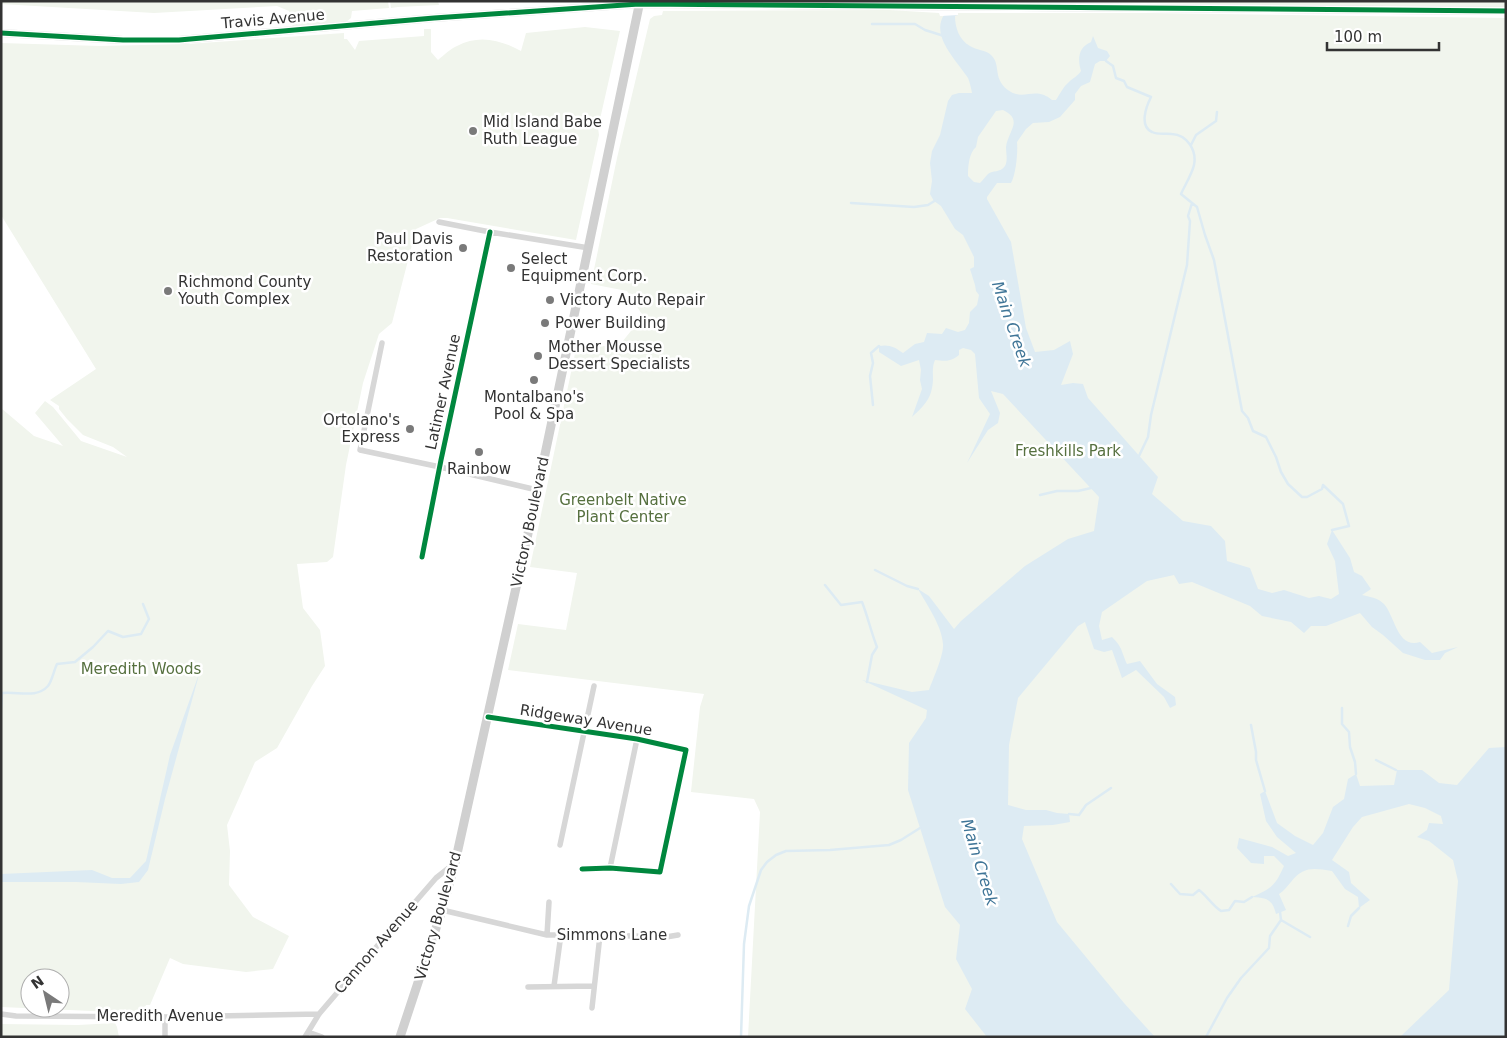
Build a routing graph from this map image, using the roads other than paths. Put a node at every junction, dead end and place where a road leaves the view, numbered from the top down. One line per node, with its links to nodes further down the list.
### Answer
1 (640, 2): 2 (street, Travis Avenue); 3 (street, Travis Avenue); 6 (main road, Victory Boulevard)
2 (1506, 11)
3 (1, 33)
4 (439, 222): 5 (street)
5 (490, 232): 6 (street); 8 (street, Latimer Avenue)
6 (589, 248): 9 (main road, Victory Boulevard)
7 (382, 343): 8 (street)
8 (440, 467): 9 (street); 10 (street, Latimer Avenue)
9 (538, 490): 12 (main road, Victory Boulevard)
10 (422, 557)
11 (594, 686): 13 (street)
12 (488, 717): 13 (street, Ridgeway Avenue); 16 (main road, Victory Boulevard)
13 (583, 731): 14 (street, Ridgeway Avenue); 15 (street)
14 (637, 739): 17 (street); 17 (street, Ridgeway Avenue)
15 (560, 845)
16 (454, 863): 20 (main road, Victory Boulevard); 30 (street, Cannon Avenue)
17 (610, 868): 18 (street, Ridgeway Avenue)
18 (582, 869)
19 (549, 902): 23 (street, Simmons Lane)
20 (442, 910): 23 (street, Simmons Lane); 35 (main road, Victory Boulevard)
21 (561, 934): 22 (street, Simmons Lane); 23 (street, Simmons Lane); 25 (street)
22 (600, 934): 24 (street, Simmons Lane); 26 (street)
23 (547, 935)
24 (678, 935)
25 (554, 986): 26 (street); 27 (street)
26 (594, 986): 28 (street)
27 (528, 987)
28 (592, 1008)
29 (1, 1014): 31 (street, Meredith Avenue)
30 (319, 1014): 31 (street, Meredith Avenue); 32 (street, Cannon Avenue)
31 (165, 1017): 33 (street)
32 (306, 1035): 34 (street)
33 (165, 1037)
34 (322, 1037)
35 (400, 1037)

